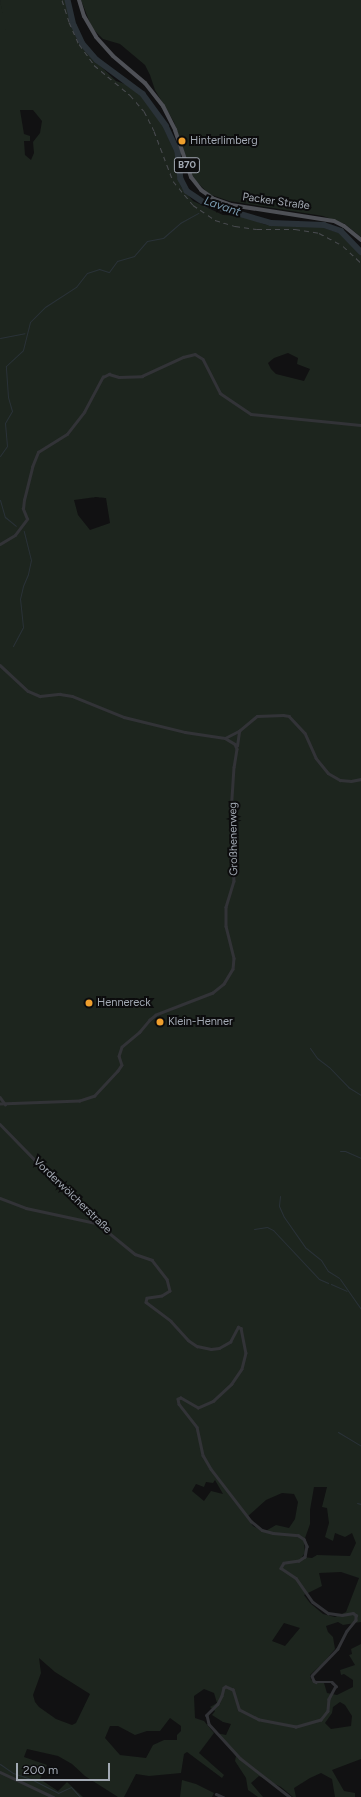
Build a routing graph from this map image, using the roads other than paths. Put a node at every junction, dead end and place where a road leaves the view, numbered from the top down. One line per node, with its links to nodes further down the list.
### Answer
1 (79, 0): 2 (main road, Packer Straße / B70)
2 (361, 240)
3 (361, 425): 4 (street)
4 (0, 544)
5 (0, 665): 7 (street)
6 (239, 731): 7 (street); 8 (street, Großhenerweg); 9 (street)
7 (225, 738): 8 (street)
8 (237, 747): 12 (street, Großhenerweg)
9 (361, 779)
10 (0, 1096): 12 (street)
11 (0, 1104): 12 (street)
12 (5, 1104)
13 (0, 1124): 15 (street, Vorderwölcherstraße)
14 (0, 1198): 15 (street)
15 (97, 1223): 20 (street, Vorderwölcherstraße)
16 (0, 1772): 18 (street)
17 (216, 1794): 19 (street)
18 (52, 1797)
19 (223, 1797)
20 (290, 1797)

